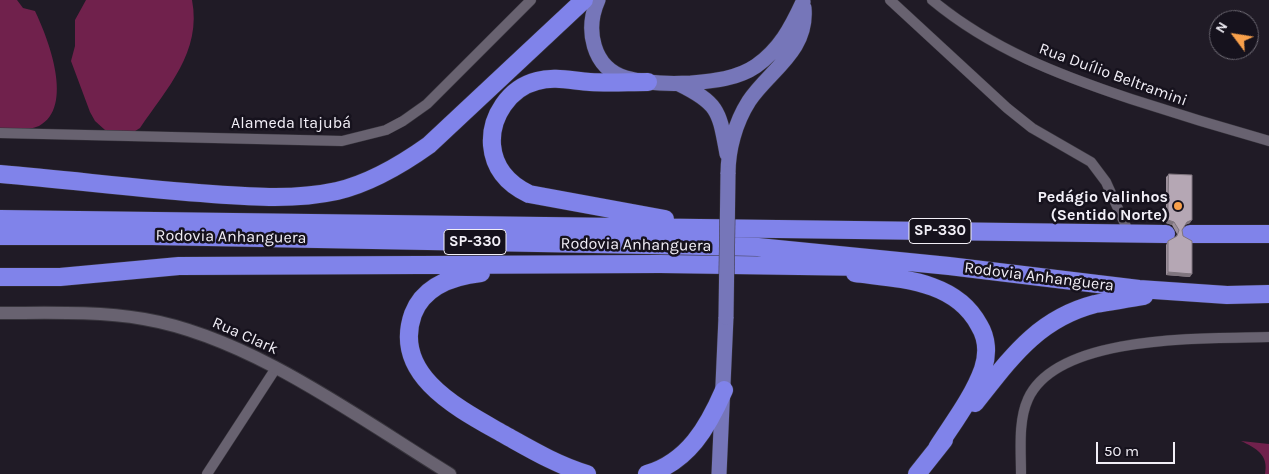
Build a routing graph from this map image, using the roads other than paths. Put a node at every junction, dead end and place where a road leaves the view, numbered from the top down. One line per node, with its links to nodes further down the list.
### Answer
1 (531, 0): 9 (street, Alameda Itajubá)
2 (584, 0): 12 (highway)
3 (598, 0): 7 (main road)
4 (890, 0): 15 (street)
5 (932, 0): 10 (street, Rua Duílio Beltramini)
6 (803, 1): 8 (main road); 11 (main road)
7 (648, 82): 8 (main road); 14 (highway)
8 (678, 84): 11 (main road)
9 (0, 133)
10 (1269, 141)
11 (728, 168): 29 (main road, bridge)
12 (0, 174)
13 (0, 219): 14 (highway, Rodovia Anhanguera / SP-330)
14 (752, 230): 15 (highway, Rodovia Anhanguera / SP-330)
15 (1128, 233): 16 (highway, Rodovia Anhanguera / SP-330)
16 (1166, 234)
17 (1190, 234): 18 (highway)
18 (1269, 234)
19 (0, 236): 21 (highway, Rodovia Anhanguera / SP-330)
20 (534, 265): 22 (highway); 23 (highway); 33 (highway)
21 (949, 266): 22 (highway); 24 (highway, Rodovia Anhanguera / SP-330)
22 (797, 267): 30 (highway)
23 (0, 277)
24 (1169, 292): 25 (highway, Rodovia Anhanguera / SP-330); 30 (highway)
25 (1269, 294)
26 (0, 313): 28 (street, Rua Clark)
27 (1269, 337): 37 (street)
28 (276, 368): 31 (street); 32 (street, Rua Clark)
29 (724, 390): 34 (highway); 35 (main road)
30 (937, 448): 36 (highway)
31 (207, 474)
32 (450, 474)
33 (587, 474)
34 (647, 474)
35 (719, 474)
36 (917, 474)
37 (1021, 474)

